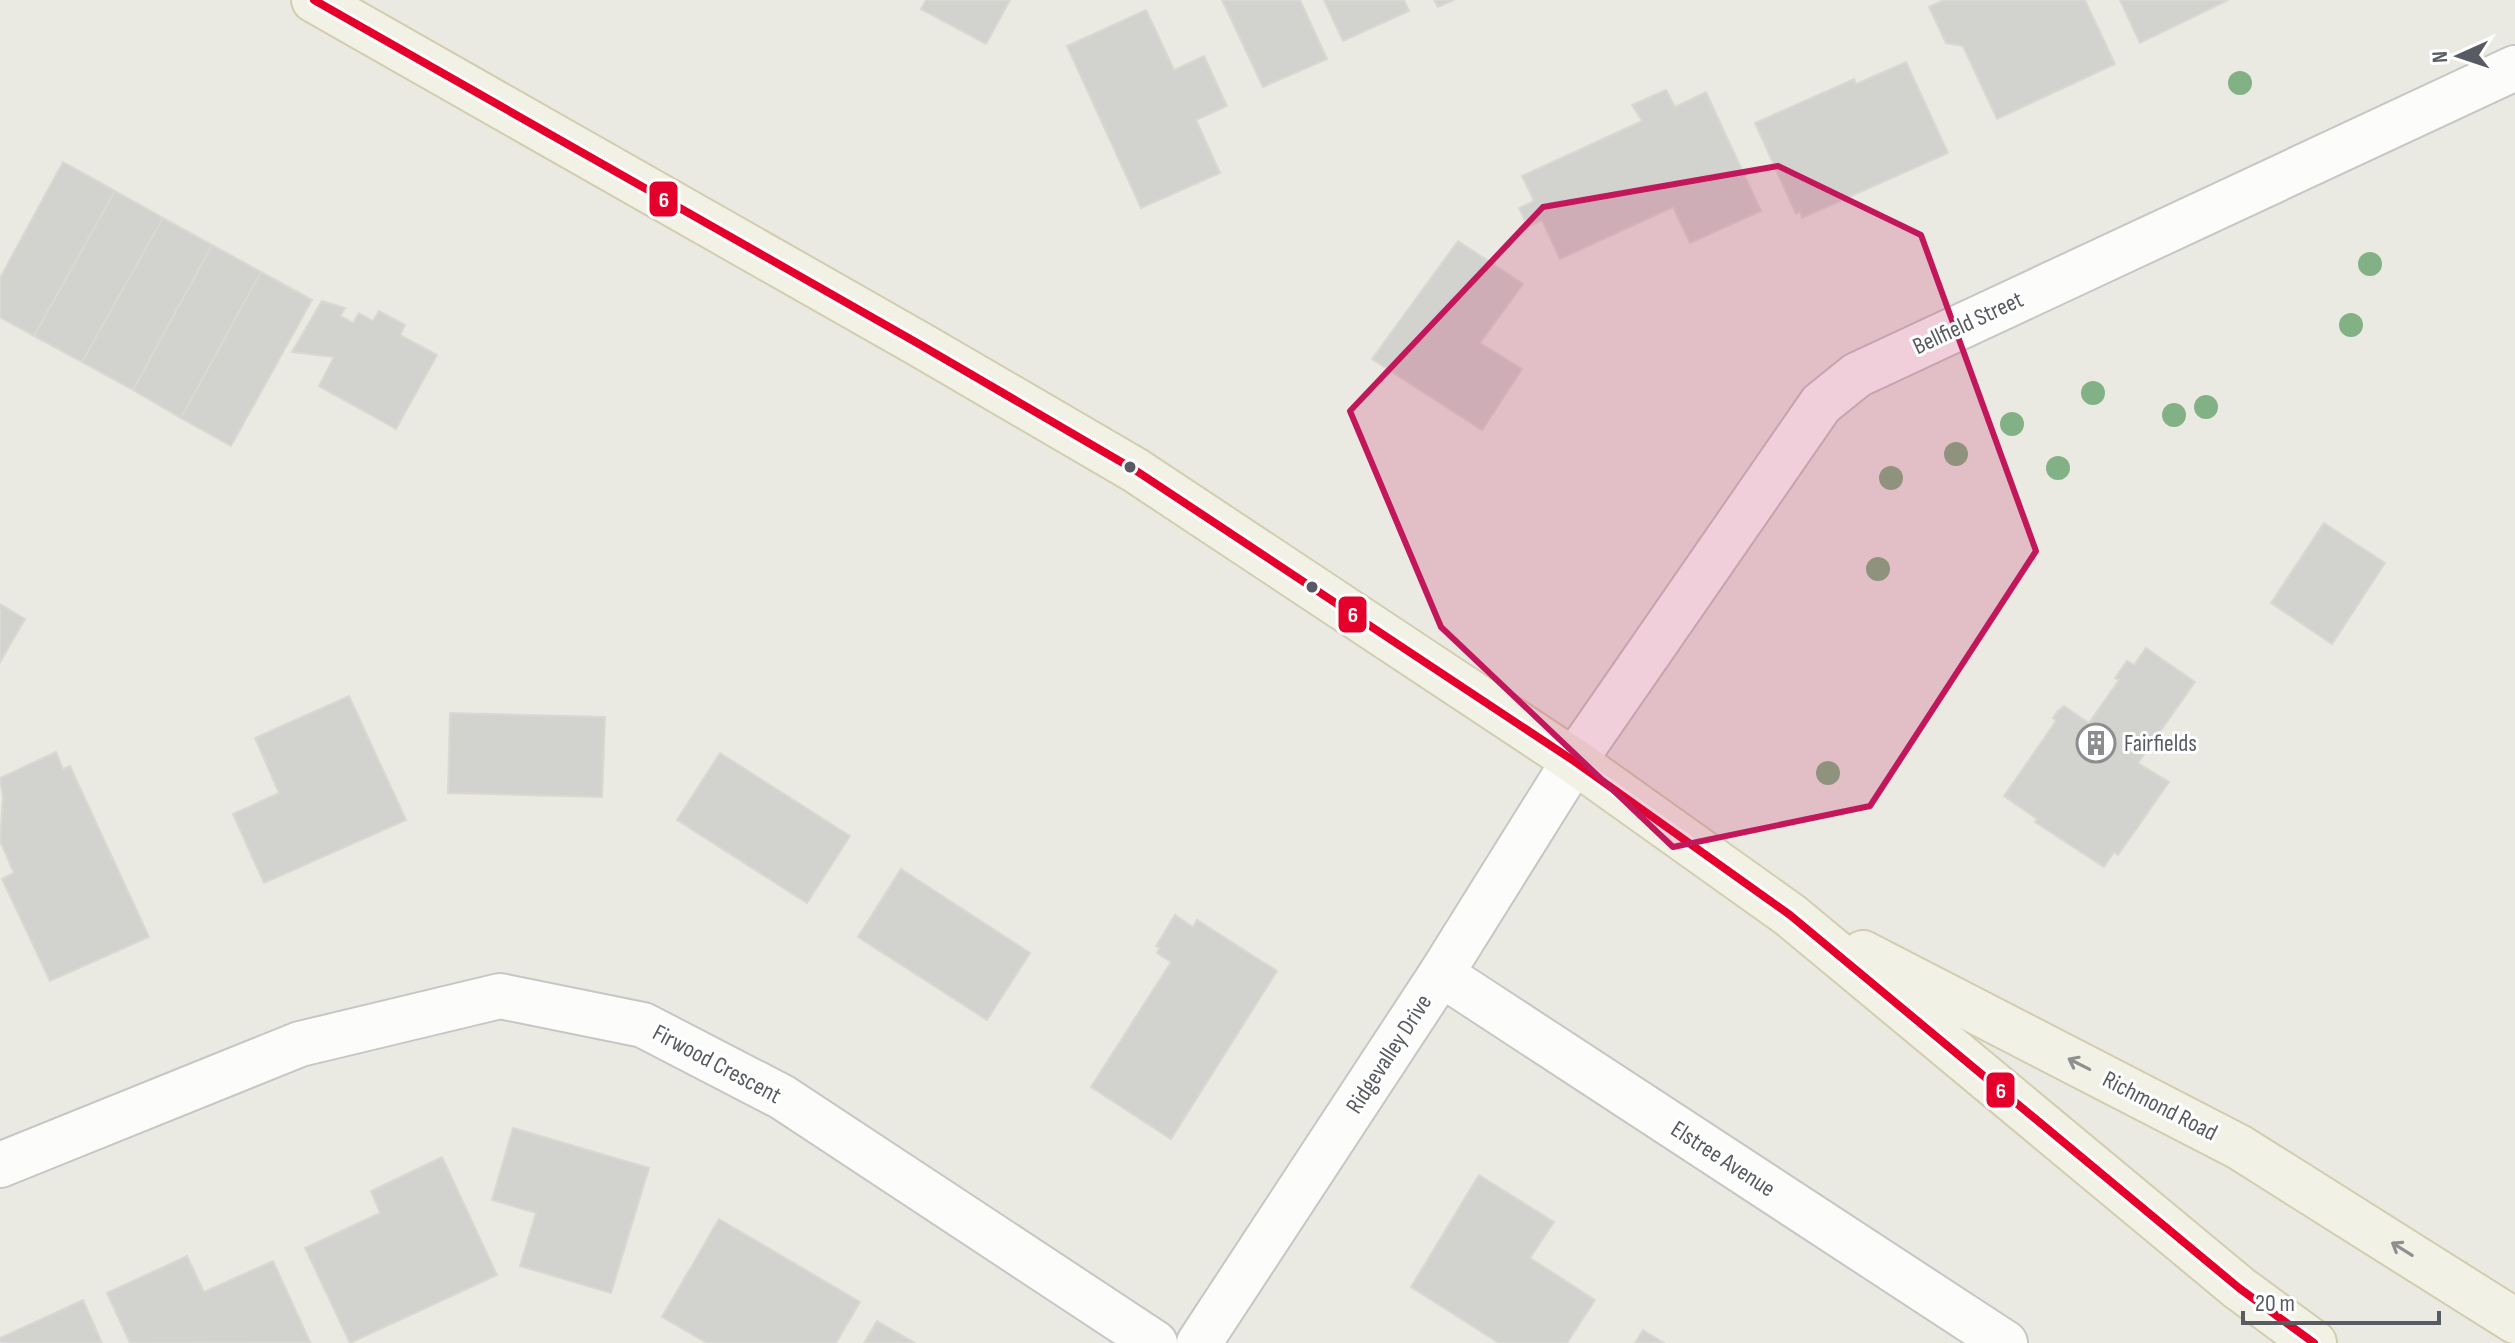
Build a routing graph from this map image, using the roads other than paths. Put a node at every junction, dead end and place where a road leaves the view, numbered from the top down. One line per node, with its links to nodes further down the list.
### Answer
1 (314, 0): 3 (main road, Richmond Road)
2 (2515, 68): 3 (street, Bellfield Street)
3 (1574, 761): 4 (main road, Richmond Road); 5 (street, Ridgevalley Drive)
4 (1790, 915): 7 (main road, Richmond Road, one-way to 4); 11 (main road, Richmond Road)
5 (1441, 974): 9 (street, Ridgevalley Drive); 10 (street, Elstree Avenue)
6 (0, 1165): 8 (street, Firwood Crescent)
7 (2515, 1321)
8 (1155, 1343)
9 (1199, 1343)
10 (2005, 1343)
11 (2314, 1343)

